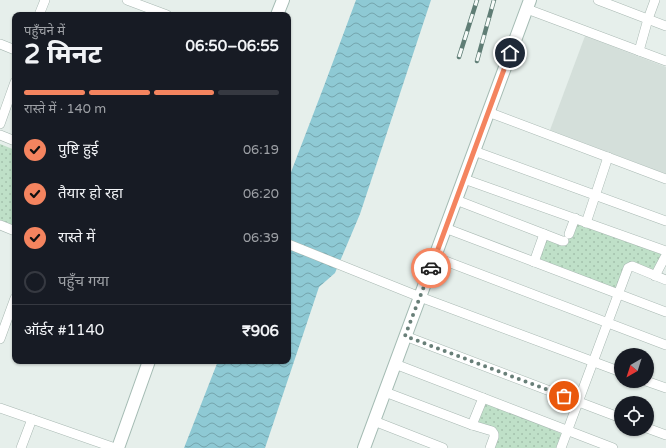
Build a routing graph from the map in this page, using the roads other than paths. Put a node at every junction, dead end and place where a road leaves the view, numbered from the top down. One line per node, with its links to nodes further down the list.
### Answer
1 (45, 0): 7 (street)
2 (127, 0): 8 (street)
3 (283, 0): 9 (street)
4 (598, 0): 10 (street)
5 (655, 0): 10 (street)
6 (528, 5): 14 (street); 17 (street)
7 (40, 12)
8 (159, 12)
9 (278, 12)
10 (648, 19): 11 (street); 14 (street)
11 (666, 26)
12 (0, 44): 13 (street)
13 (12, 49)
14 (640, 51): 15 (street)
15 (666, 61)
16 (12, 90): 18 (street)
17 (488, 112): 21 (street); 22 (street)
18 (0, 124)
19 (0, 135): 20 (street)
20 (12, 139)
21 (474, 151): 23 (street); 25 (street)
22 (608, 157): 24 (street); 25 (street)
23 (464, 179): 26 (street); 27 (street)
24 (666, 179)
25 (595, 195): 28 (street); 29 (street)
26 (456, 200): 31 (street); 33 (street)
27 (575, 218): 29 (street); 33 (street)
28 (666, 221)
29 (586, 222): 35 (street)
30 (0, 225): 32 (street)
31 (445, 228): 36 (street); 37 (street)
32 (12, 230)
33 (544, 234): 37 (street)
34 (291, 245): 41 (street)
35 (665, 254): 38 (street)
36 (435, 257): 41 (street); 44 (street)
37 (534, 262): 40 (street)
38 (655, 276): 39 (street); 40 (street)
39 (666, 280)
40 (619, 294): 43 (street); 44 (street)
41 (420, 297): 45 (street); 48 (street)
42 (12, 306): 46 (street)
43 (666, 312)
44 (608, 323): 47 (street); 48 (street)
45 (405, 336): 50 (street); 56 (street)
46 (0, 339)
47 (666, 345)
48 (593, 361): 51 (street); 56 (street)
49 (149, 364): 67 (street)
50 (395, 364): 54 (street); 55 (street)
51 (614, 369)
52 (654, 384): 53 (street)
53 (666, 388)
54 (384, 392): 60 (street); 61 (street)
55 (483, 398): 61 (street); 62 (street)
56 (579, 402): 58 (street); 62 (street)
57 (0, 408): 59 (street)
58 (614, 415)
59 (32, 419): 65 (street); 66 (street)
60 (374, 421): 68 (street); 69 (street)
61 (472, 425): 70 (street)
62 (568, 431): 71 (street); 72 (street)
63 (654, 431): 64 (street)
64 (666, 435)
65 (21, 448)
66 (115, 448)
67 (118, 448)
68 (364, 448)
69 (442, 448)
70 (490, 448)
71 (561, 448)
72 (614, 448)

